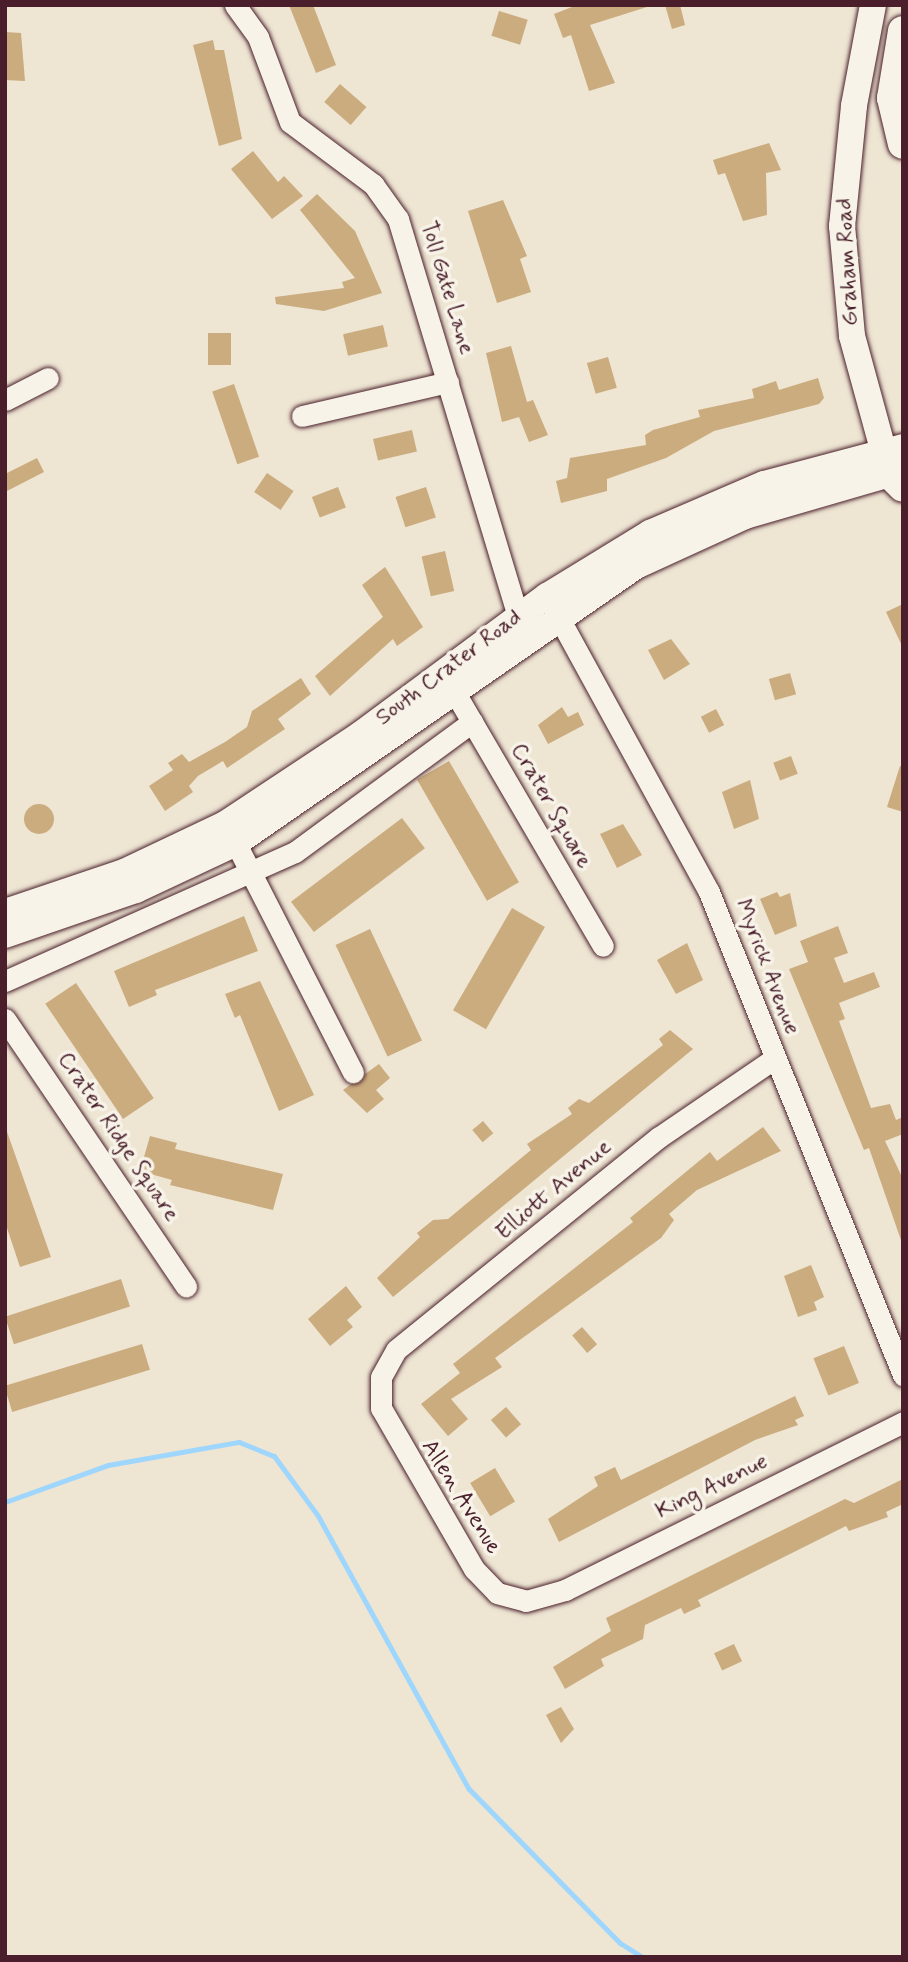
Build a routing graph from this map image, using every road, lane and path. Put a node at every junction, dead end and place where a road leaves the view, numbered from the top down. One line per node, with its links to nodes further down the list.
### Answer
1 (235, 5): 6 (street, Toll Gate Lane)
2 (873, 5): 9 (main road, Graham Road)
3 (903, 31): 4 (highway)
4 (903, 144)
5 (48, 378): 7 (street)
6 (448, 382): 8 (street); 11 (street, Toll Gate Lane)
7 (5, 400)
8 (302, 416)
9 (896, 466): 10 (main road, South Crater Road)
10 (552, 606): 11 (main road, South Crater Road); 21 (street, Myrick Avenue)
11 (521, 628): 12 (main road, South Crater Road); 14 (main road, South Crater Road)
12 (454, 691): 13 (street, Crater Square); 14 (main road, South Crater Road)
13 (472, 722): 15 (street); 18 (street, Crater Square)
14 (231, 833): 15 (street); 16 (main road, South Crater Road); 17 (main road, South Crater Road)
15 (253, 874): 19 (street); 22 (street)
16 (5, 912)
17 (5, 935)
18 (603, 946)
19 (5, 981)
20 (5, 1019): 23 (street, Crater Ridge Square)
21 (775, 1058): 24 (street, Myrick Avenue); 25 (street, Elliott Avenue)
22 (353, 1072)
23 (186, 1286)
24 (903, 1375)
25 (381, 1377): 27 (street, Allen Avenue)
26 (903, 1422): 27 (street, King Avenue)
27 (545, 1598)

